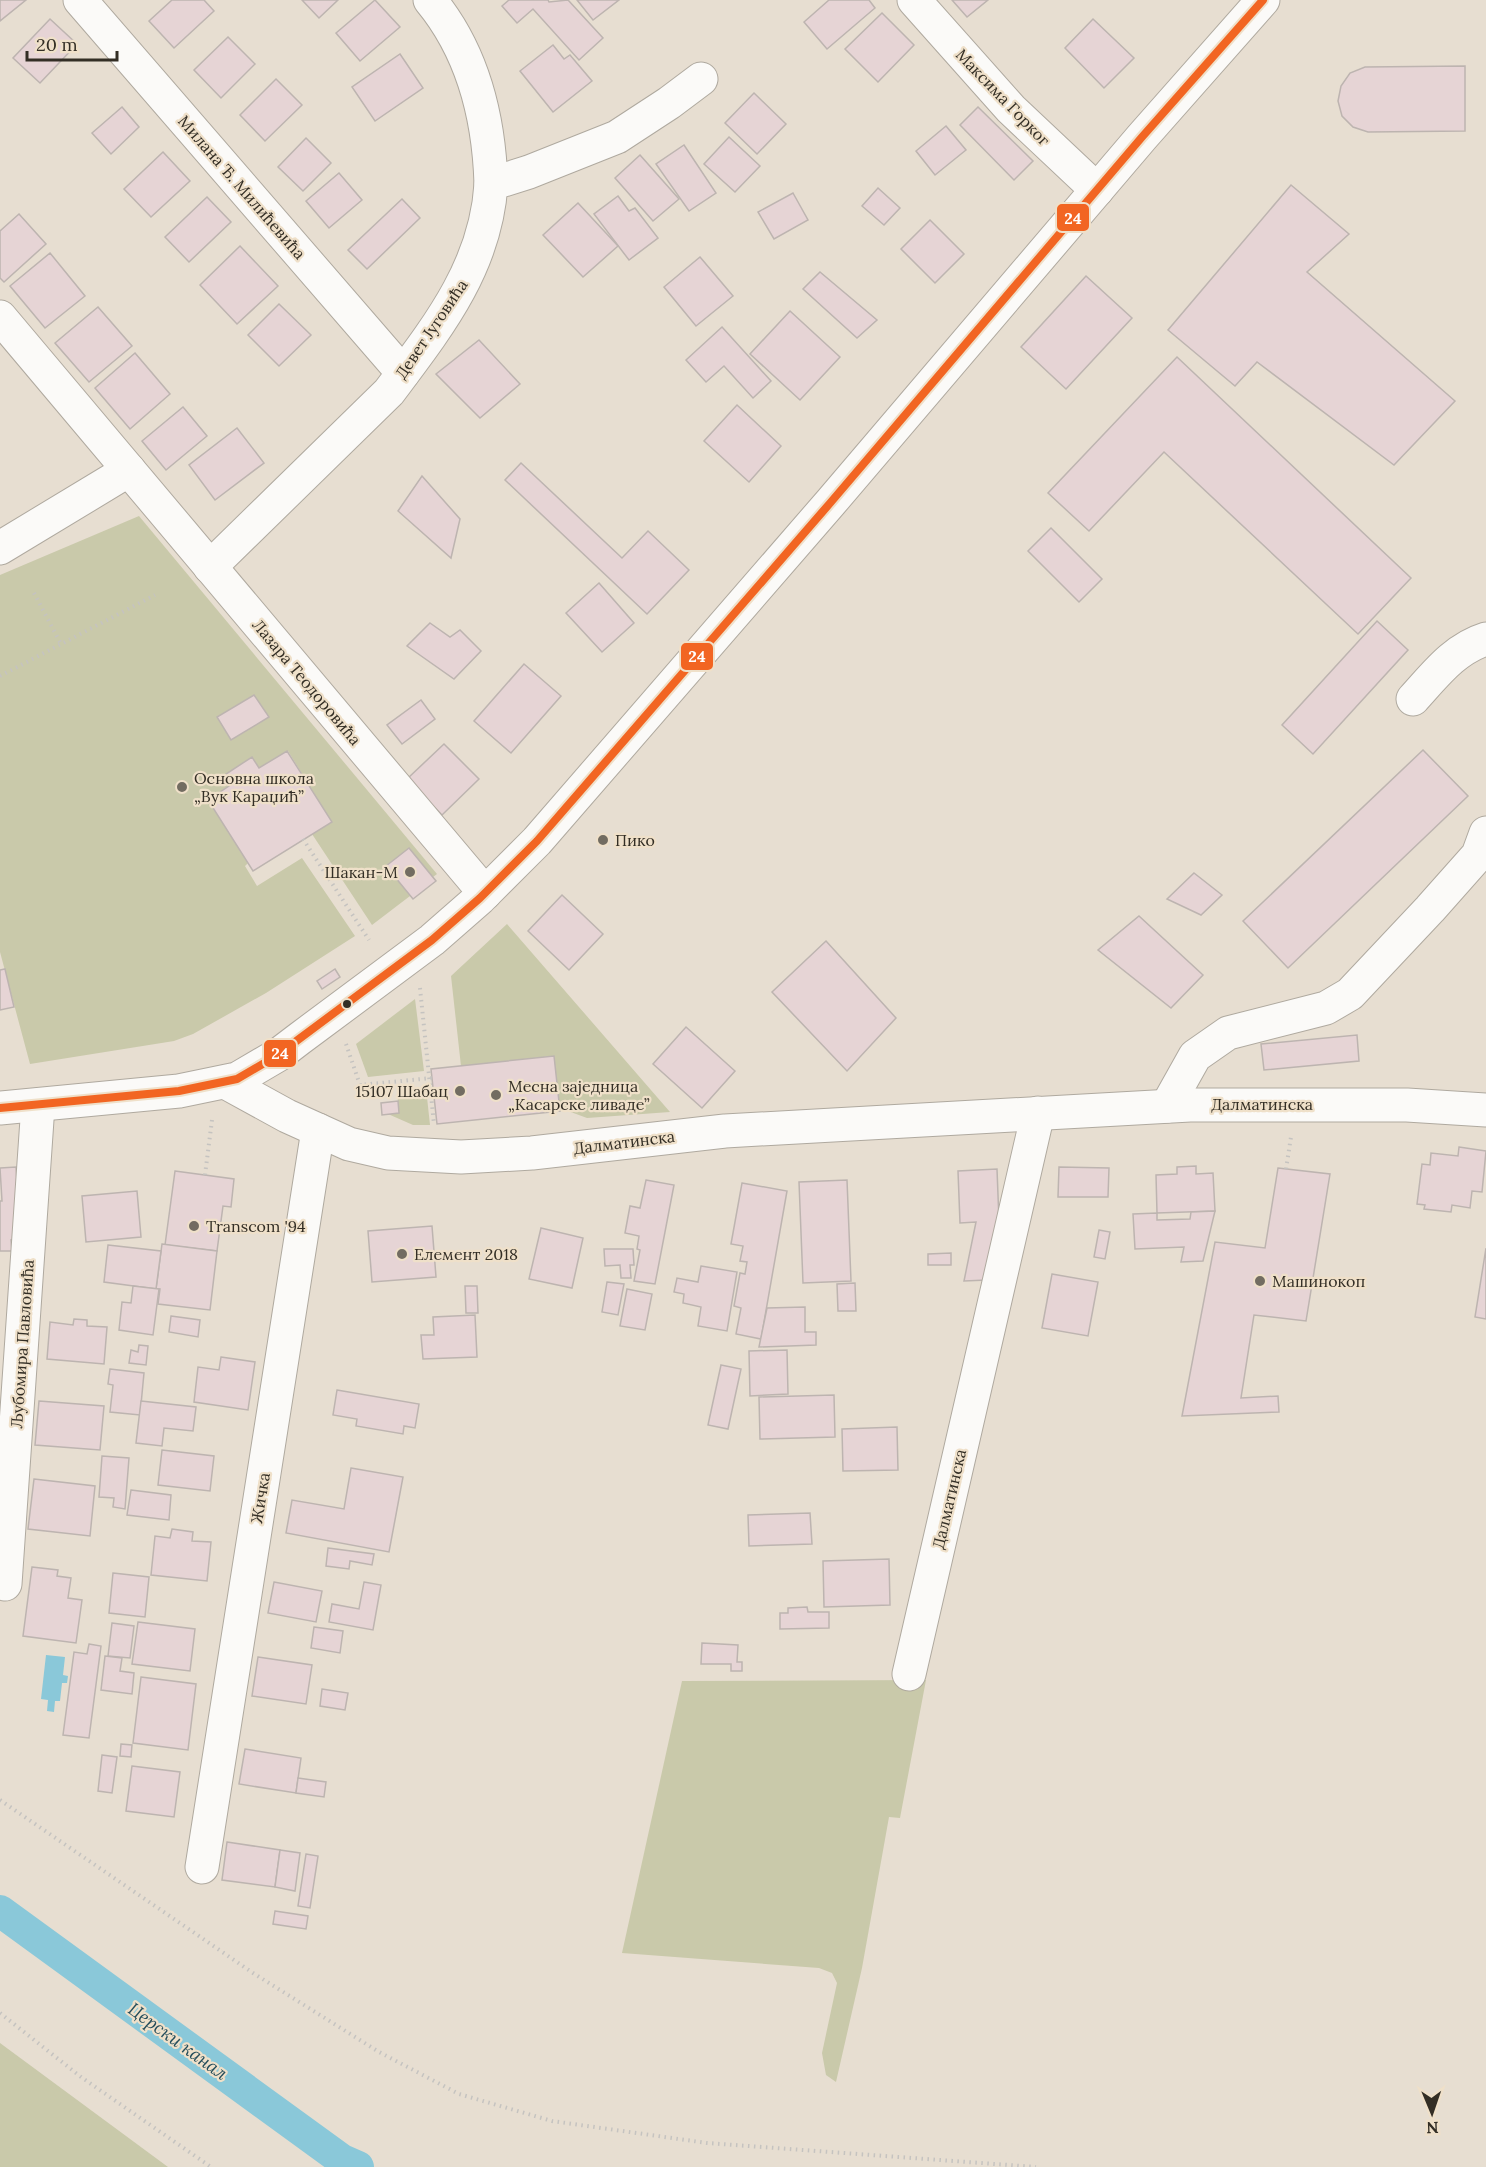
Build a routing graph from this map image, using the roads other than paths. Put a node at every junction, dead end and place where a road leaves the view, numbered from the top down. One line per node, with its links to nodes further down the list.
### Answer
1 (80, 0): 9 (street, Милана Ђ. Милићевића)
2 (430, 0): 6 (street, Девет Југовића)
3 (914, 0): 7 (street, Максима Горког)
4 (1263, 0): 7 (street)
5 (701, 79): 6 (street)
6 (491, 183): 9 (street, Девет Југовића)
7 (1097, 190): 16 (street)
8 (0, 317): 10 (street, Лазара Теодоровића)
9 (403, 373): 12 (street, Девет Југовића)
10 (129, 470): 11 (street); 12 (street, Лазара Теодоровића)
11 (0, 548)
12 (210, 567): 16 (street, Лазара Теодоровића)
13 (1486, 639): 14 (street)
14 (1413, 699)
15 (1486, 833): 19 (street)
16 (485, 893): 17 (street)
17 (225, 1082): 18 (street); 23 (street, Далматинска)
18 (38, 1105): 20 (street); 24 (street, Љубомира Павловића)
19 (1167, 1106): 21 (street, Далматинска); 22 (street, Далматинска)
20 (0, 1108)
21 (1486, 1110)
22 (1038, 1113): 23 (street, Далматинска); 25 (street, Далматинска)
23 (318, 1130): 26 (street, Жичка)
24 (5, 1584)
25 (909, 1674)
26 (202, 1867)

